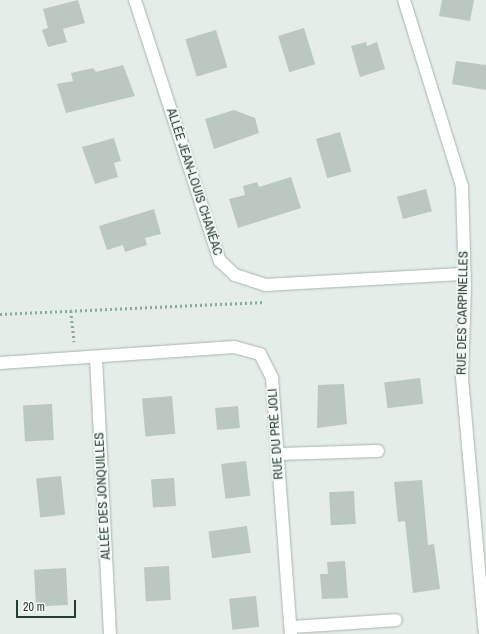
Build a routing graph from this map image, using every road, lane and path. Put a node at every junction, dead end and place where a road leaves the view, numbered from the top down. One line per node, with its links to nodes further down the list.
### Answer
1 (136, 0): 3 (street, ALLÉE JEAN-LOUIS CHANÉAC)
2 (404, 0): 3 (street, RUE DES CARPINELLES)
3 (465, 274): 15 (street, RUE DES CARPINELLES)
4 (270, 302): 5 (path)
5 (70, 311): 6 (path); 8 (path)
6 (0, 314)
7 (96, 358): 8 (street, RUE DU PRÉ JOLI); 11 (street, RUE DU PRÉ JOLI); 14 (street, ALLÉE DES JONQUILLES)
8 (76, 360): 9 (street, RUE DU PRÉ JOLI)
9 (0, 363)
10 (378, 451): 11 (street)
11 (278, 454): 13 (street, RUE DU PRÉ JOLI)
12 (396, 620): 13 (street)
13 (291, 630)
14 (110, 634)
15 (485, 634)

